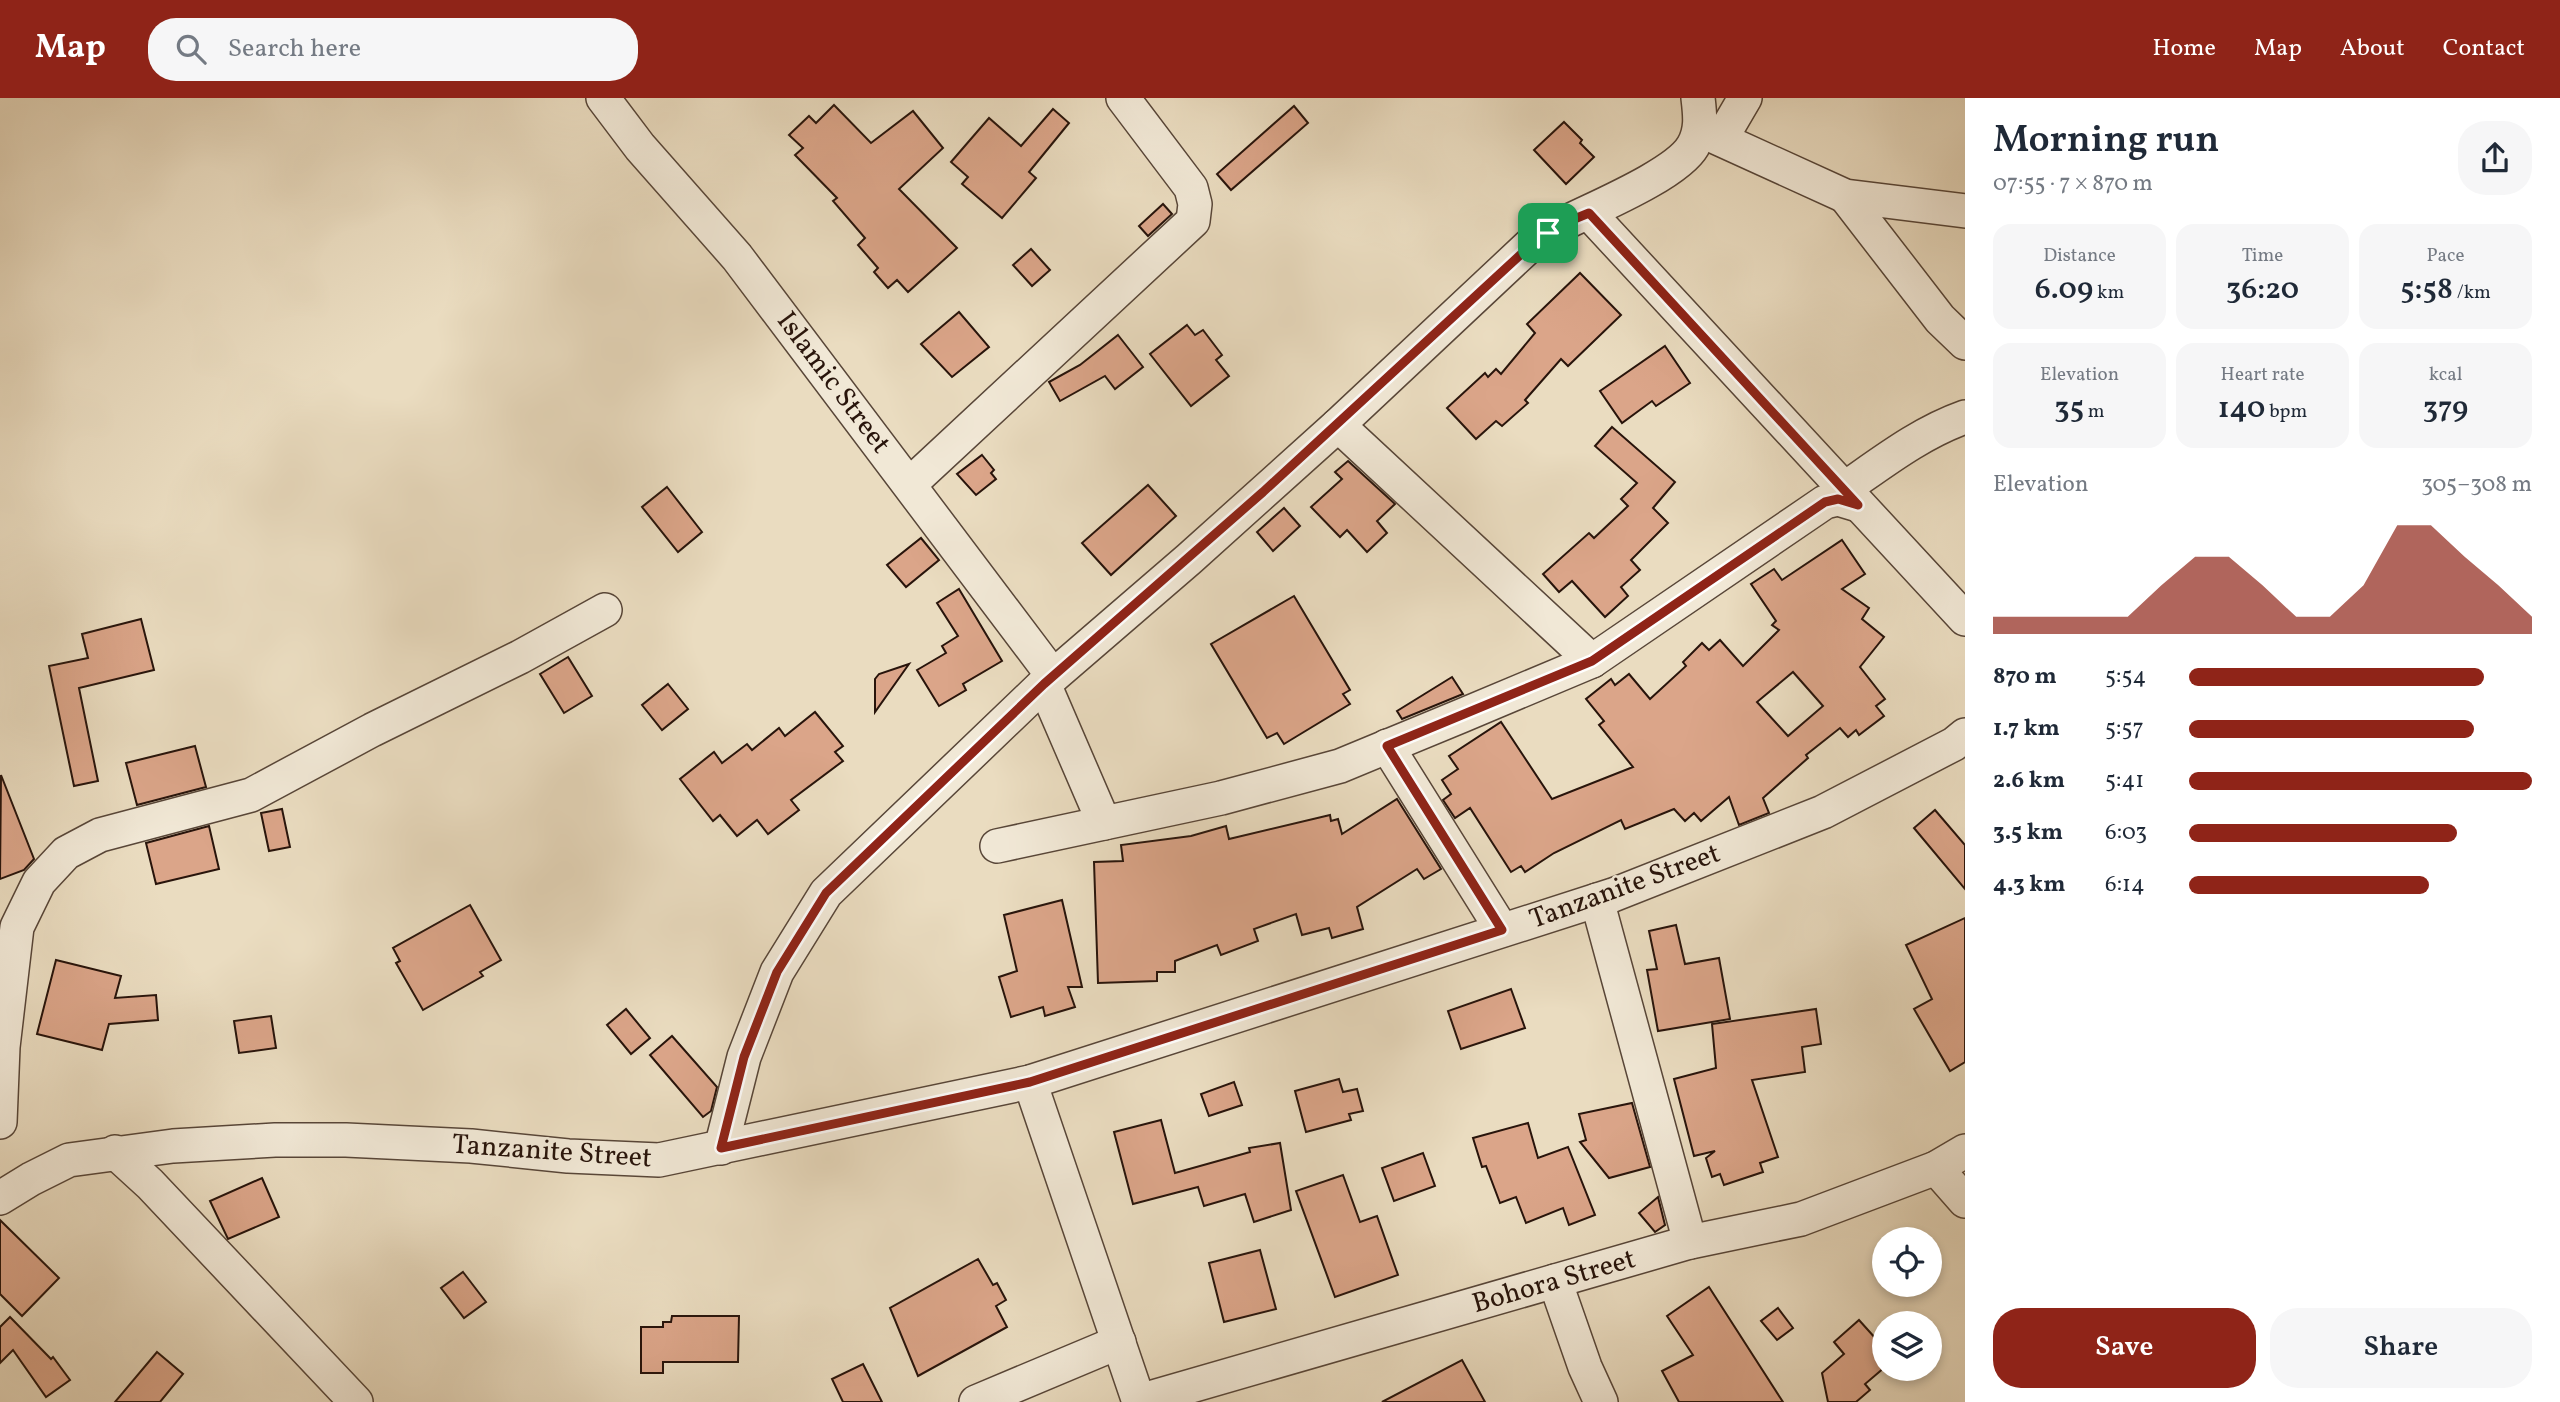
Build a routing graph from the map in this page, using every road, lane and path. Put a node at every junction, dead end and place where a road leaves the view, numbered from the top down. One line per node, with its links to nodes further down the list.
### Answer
1 (603, 98): 11 (street, Islamic Street)
2 (1123, 98): 11 (street)
3 (1745, 98): 4 (street)
4 (1706, 122): 5 (street); 7 (street)
5 (1845, 196): 6 (street); 8 (street)
6 (1965, 211)
7 (1589, 213): 10 (street); 12 (street)
8 (1965, 343)
9 (1965, 417): 12 (street)
10 (1338, 425): 15 (street); 16 (street)
11 (910, 484): 16 (street, Islamic Street)
12 (1851, 497): 14 (street); 15 (street)
13 (605, 610): 24 (street)
14 (1965, 619)
15 (1592, 661): 18 (street)
16 (1049, 680): 19 (street, Islamic Street); 25 (street)
17 (1965, 735): 21 (street, Tanzanite Street)
18 (1387, 746): 19 (street); 22 (street)
19 (1104, 823): 20 (street)
20 (996, 846)
21 (1597, 900): 22 (street, Tanzanite Street); 31 (street)
22 (1502, 930): 23 (street, Tanzanite Street)
23 (1030, 1082): 25 (street, Tanzanite Street); 33 (street)
24 (0, 1122)
25 (721, 1148): 27 (street, Tanzanite Street)
26 (1965, 1151): 28 (street, Bohora Street)
27 (115, 1152): 29 (street, Tanzanite Street); 34 (street)
28 (1936, 1168): 30 (street); 31 (street, Bohora Street)
29 (0, 1198)
30 (1965, 1201)
31 (1690, 1242): 32 (street, Bohora Street)
32 (1555, 1282): 36 (street, Bohora Street); 37 (street)
33 (1119, 1342): 35 (street); 36 (street)
34 (356, 1402)
35 (976, 1402)
36 (1139, 1402)
37 (1601, 1402)

